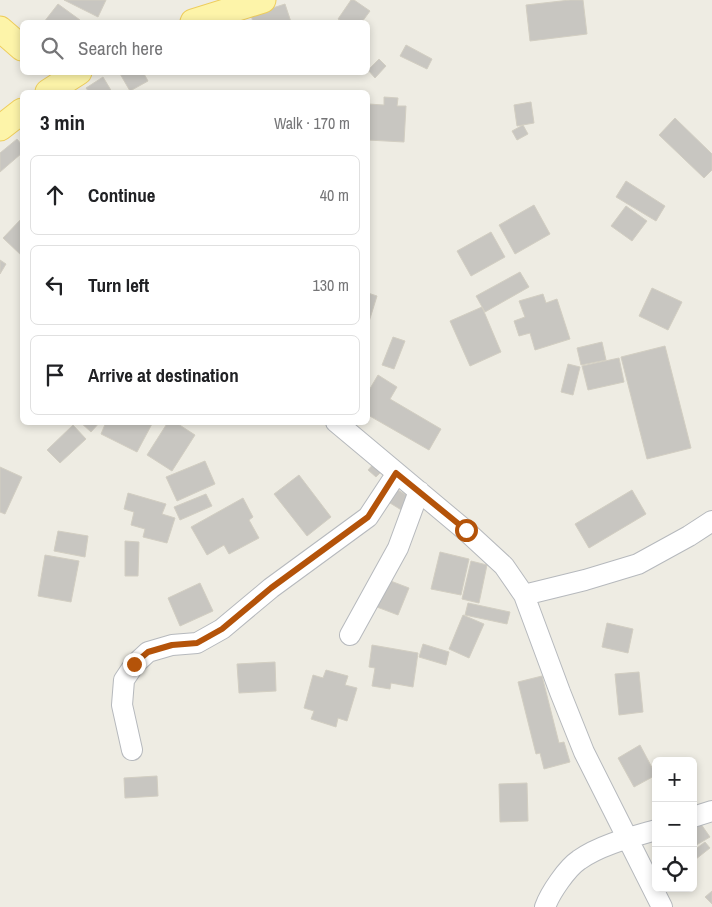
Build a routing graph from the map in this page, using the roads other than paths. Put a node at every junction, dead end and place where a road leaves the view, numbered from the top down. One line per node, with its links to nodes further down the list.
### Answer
1 (252, 2): 2 (main road)
2 (199, 20)
3 (0, 29): 4 (main road)
4 (20, 46)
5 (20, 113): 6 (main road)
6 (0, 128)
7 (340, 425): 8 (street)
8 (396, 473): 9 (street); 13 (street)
9 (419, 491): 11 (street); 12 (street)
10 (712, 521): 11 (street)
11 (524, 595): 17 (street)
12 (350, 635)
13 (132, 750)
14 (712, 811): 15 (street)
15 (697, 816)
16 (652, 831): 17 (street)
17 (628, 839): 18 (street); 19 (street)
18 (545, 907)
19 (662, 907)

